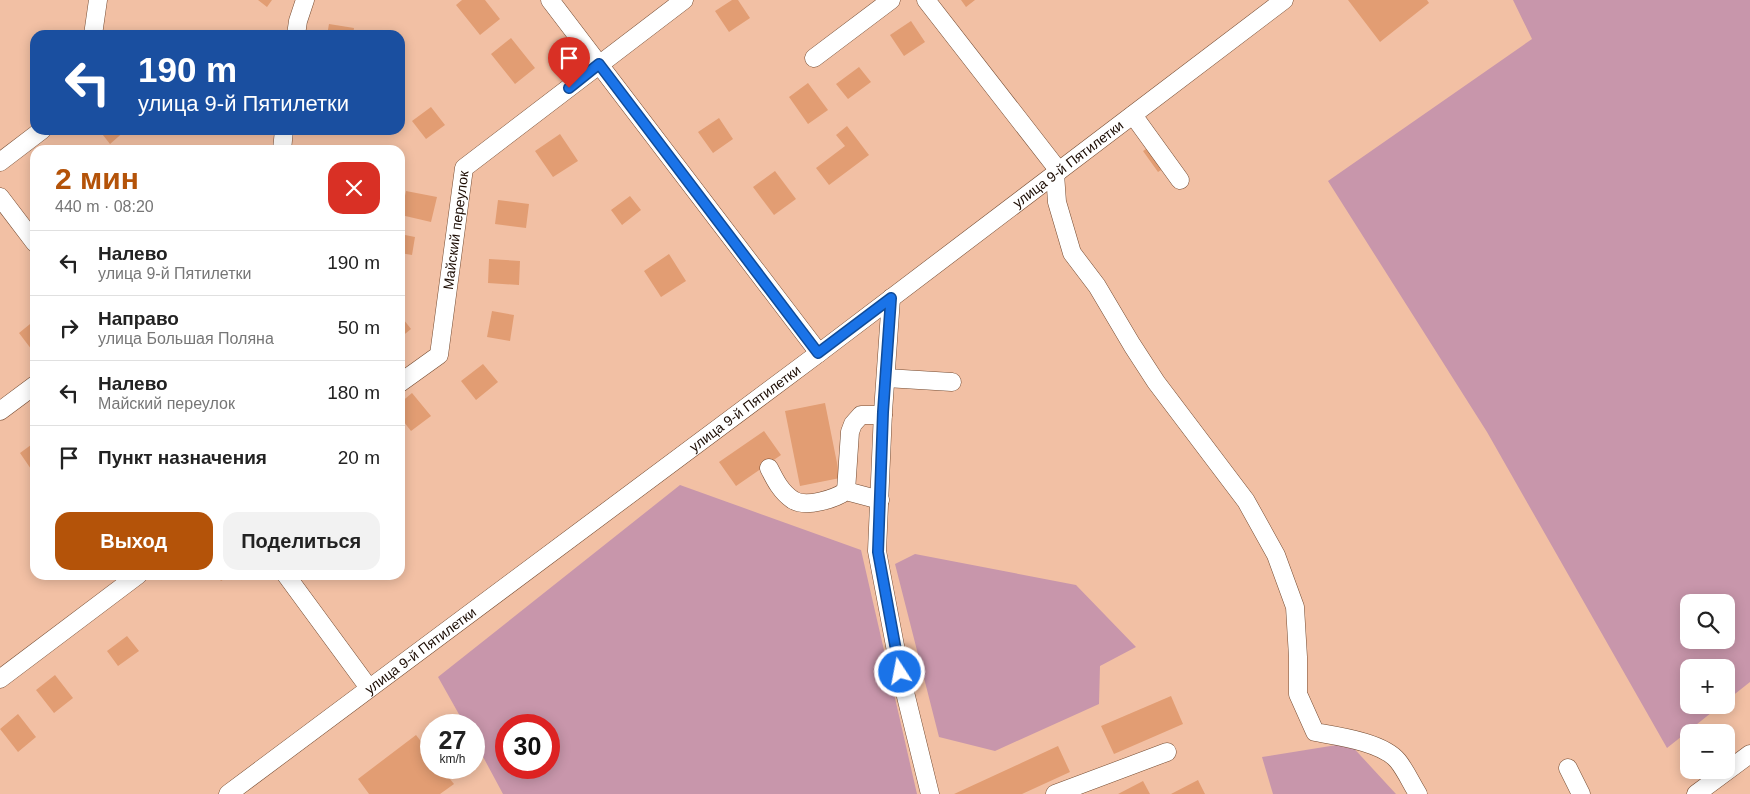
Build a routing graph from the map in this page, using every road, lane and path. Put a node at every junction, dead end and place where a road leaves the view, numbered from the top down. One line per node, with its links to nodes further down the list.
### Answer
1 (98, 0): 8 (street)
2 (305, 0): 9 (street)
3 (550, 0): 11 (street)
4 (684, 0): 11 (street, Майский переулок)
5 (891, 0): 10 (street)
6 (926, 0): 15 (street)
7 (1284, 0): 12 (street, улица 9-й Пятилетки)
8 (94, 30)
9 (297, 30)
10 (814, 58)
11 (599, 64): 20 (street); 22 (street, Майский переулок)
12 (1133, 115): 15 (street, улица 9-й Пятилетки); 16 (street)
13 (35, 135): 14 (street)
14 (0, 162)
15 (1057, 173): 19 (street, улица 9-й Пятилетки); 40 (street)
16 (1180, 180)
17 (0, 197): 18 (street)
18 (30, 236)
19 (891, 298): 20 (street, улица 9-й Пятилетки); 21 (street)
20 (818, 353): 33 (street, улица 9-й Пятилетки)
21 (886, 378): 23 (street); 26 (street)
22 (405, 379)
23 (952, 382)
24 (30, 389): 25 (street)
25 (0, 411)
26 (883, 415): 28 (street); 29 (street)
27 (769, 468): 28 (street)
28 (846, 491): 29 (street)
29 (880, 500): 38 (street)
30 (131, 580): 32 (street)
31 (290, 580): 33 (street)
32 (0, 679)
33 (369, 688): 37 (street, улица 9-й Пятилетки)
34 (1167, 752): 39 (street)
35 (1750, 754): 42 (street)
36 (1568, 768): 41 (street)
37 (228, 794)
38 (930, 794)
39 (1055, 794)
40 (1418, 794)
41 (1581, 794)
42 (1696, 794)

